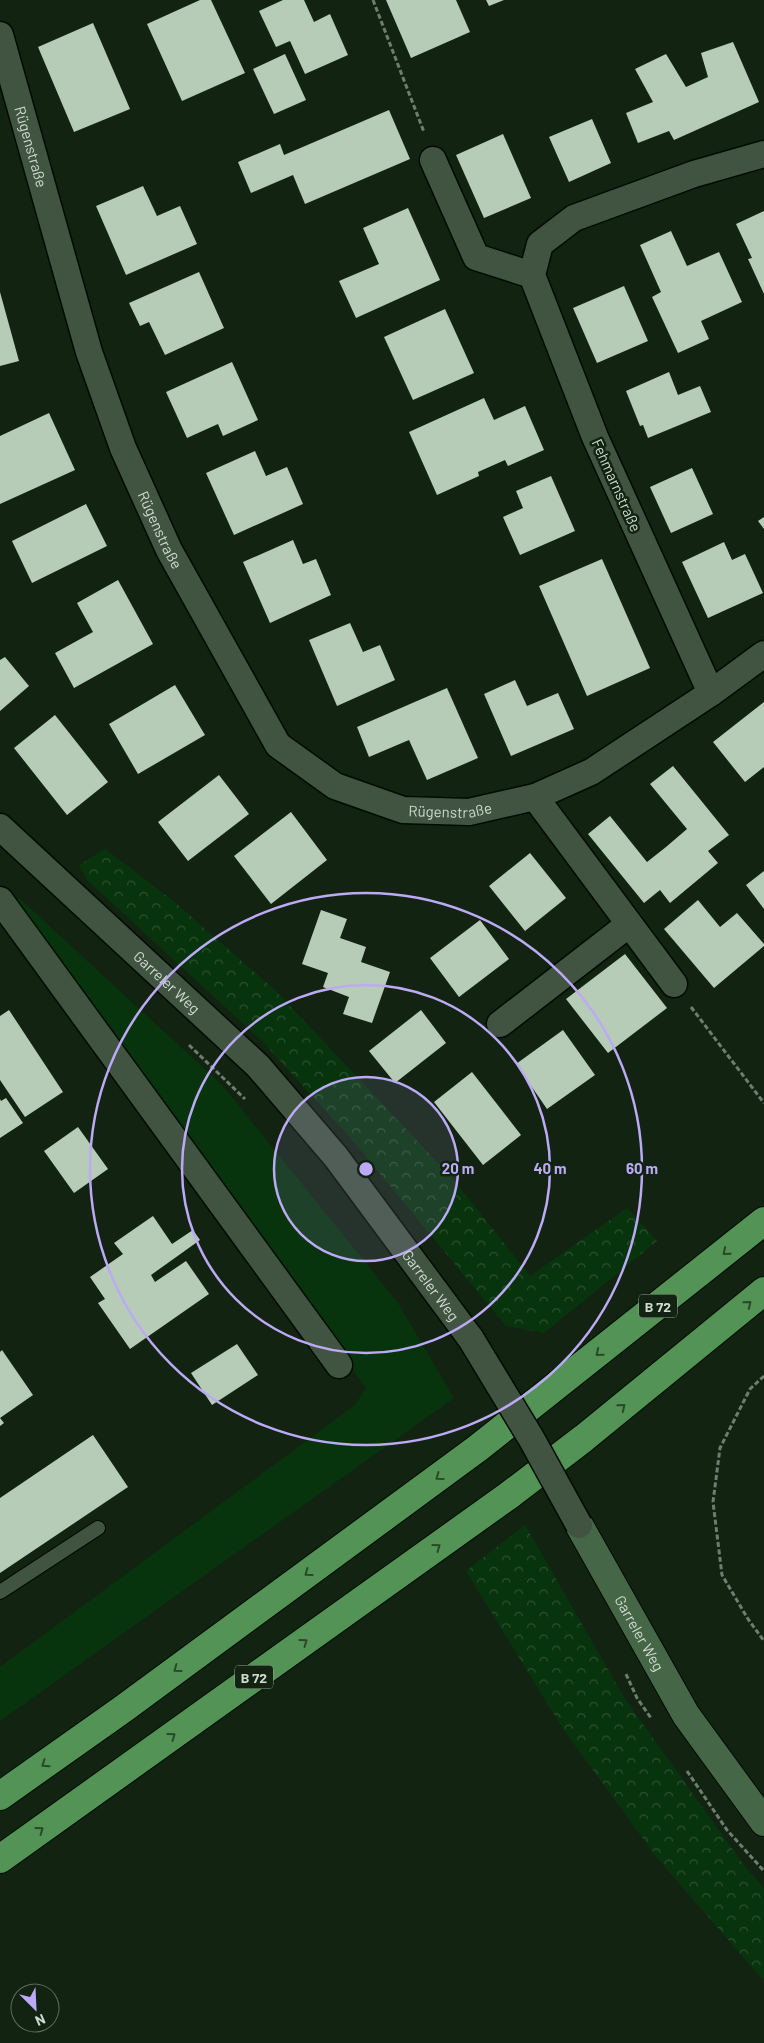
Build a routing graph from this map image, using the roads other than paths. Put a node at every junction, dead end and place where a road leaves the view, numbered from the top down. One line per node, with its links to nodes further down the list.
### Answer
1 (0, 35): 7 (street, Rügenstraße)
2 (764, 154): 4 (street)
3 (432, 160): 4 (street)
4 (532, 275): 6 (street, Fehmarnstraße)
5 (764, 654): 6 (street, Rügenstraße)
6 (710, 693): 7 (street, Rügenstraße)
7 (535, 797): 10 (street)
8 (0, 828): 16 (street, Garreler Weg, bridge)
9 (0, 900): 15 (street)
10 (628, 925): 11 (street); 12 (street)
11 (674, 984)
12 (500, 1024)
13 (764, 1222): 19 (highway, B 72, one-way to 19)
14 (764, 1291): 21 (highway, B 72, one-way to 14)
15 (339, 1365)
16 (579, 1525): 20 (street, Garreler Weg)
17 (98, 1528): 18 (lane)
18 (0, 1592)
19 (0, 1796)
20 (764, 1822)
21 (0, 1859)

